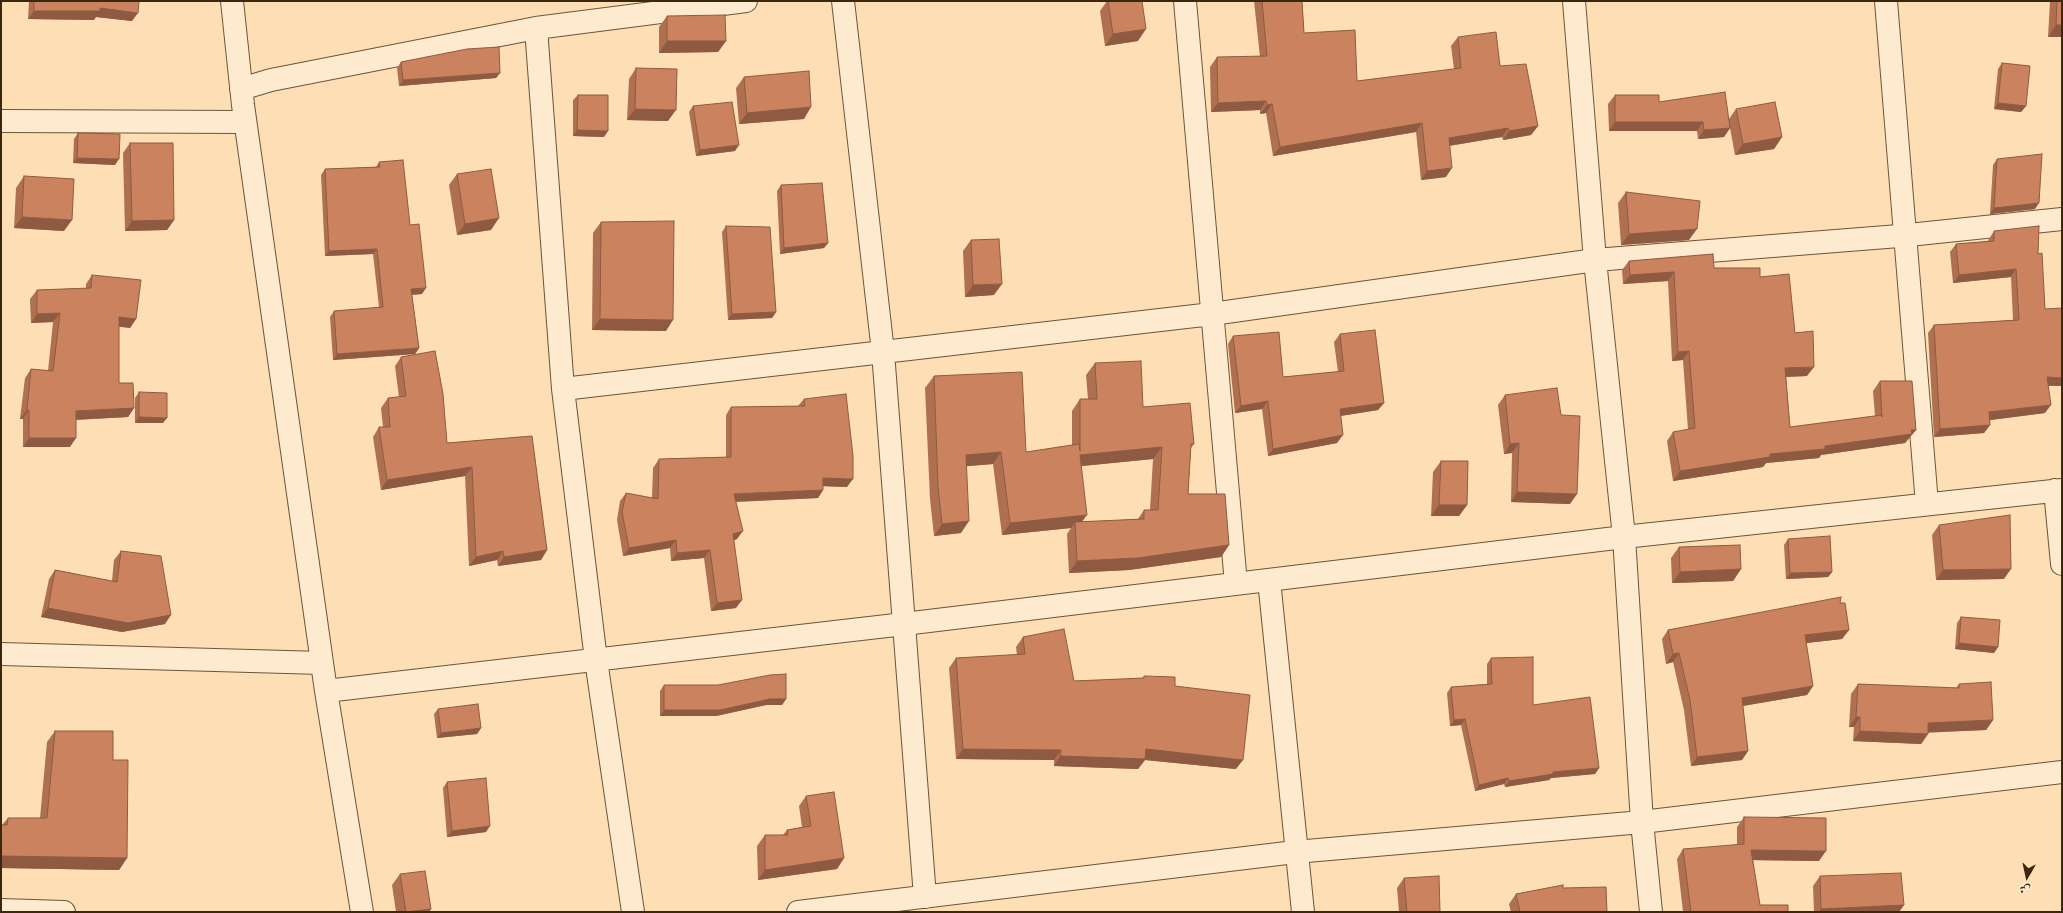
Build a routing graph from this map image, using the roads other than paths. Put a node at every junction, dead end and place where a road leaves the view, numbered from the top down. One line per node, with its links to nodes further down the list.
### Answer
1 (232, 1): 8 (street)
2 (746, 1): 7 (street)
3 (843, 1): 15 (street)
4 (1185, 1): 14 (street)
5 (1574, 1): 13 (street)
6 (1886, 1): 12 (street)
7 (536, 28): 8 (street); 16 (street)
8 (241, 89): 10 (street)
9 (1, 121): 10 (street)
10 (245, 122): 26 (street)
11 (2062, 219): 12 (street)
12 (1905, 236): 13 (street); 18 (street)
13 (1595, 260): 14 (street); 19 (street)
14 (1212, 314): 15 (street); 22 (street)
15 (883, 352): 16 (street); 23 (street)
16 (563, 388): 25 (street)
17 (2059, 490): 18 (street); 20 (street)
18 (1927, 504): 19 (street)
19 (1624, 537): 21 (street); 29 (street)
20 (2062, 564)
21 (1269, 580): 22 (street); 30 (street)
22 (1236, 584): 23 (street)
23 (904, 624): 25 (street); 31 (street)
24 (1, 654): 26 (street)
25 (596, 660): 27 (street); 35 (street)
26 (322, 663): 27 (street)
27 (326, 691): 34 (street)
28 (2062, 772): 29 (street)
29 (1642, 822): 30 (street); 38 (street)
30 (1296, 852): 31 (street); 37 (street)
31 (925, 897): 36 (street)
32 (1, 910): 33 (street)
33 (64, 912)
34 (362, 912)
35 (633, 912)
36 (798, 912)
37 (1303, 912)
38 (1651, 912)

